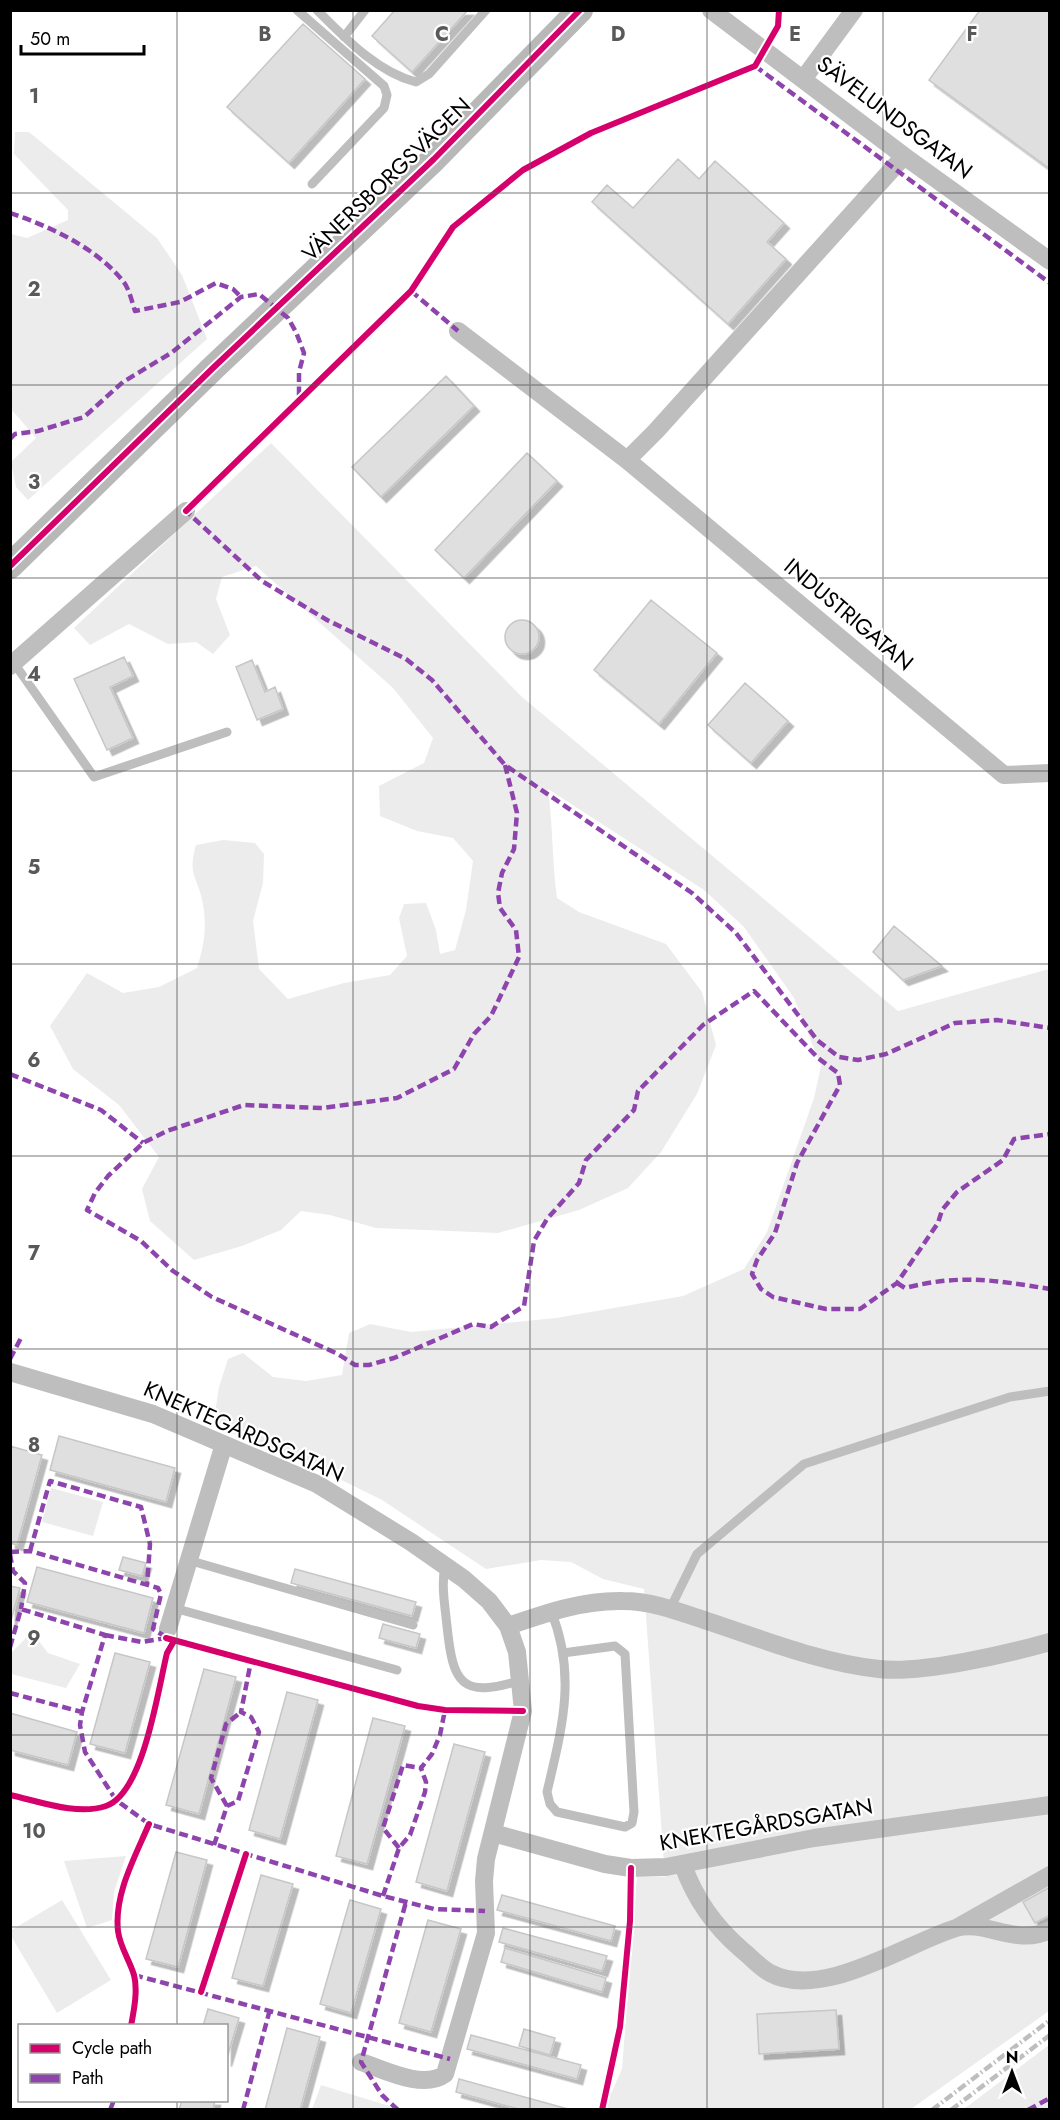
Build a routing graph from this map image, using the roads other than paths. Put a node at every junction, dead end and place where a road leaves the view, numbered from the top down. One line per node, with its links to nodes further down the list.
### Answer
1 (297, 10): 11 (lane)
2 (317, 10): 8 (lane)
3 (365, 10): 8 (lane)
4 (486, 10): 8 (lane)
5 (580, 10): 14 (main road, VÄNERSBORGSVÄGEN)
6 (711, 10): 9 (street, SÄVELUNDSGATAN)
7 (854, 10): 9 (street)
8 (344, 37)
9 (804, 78): 10 (street, SÄVELUNDSGATAN)
10 (904, 156): 12 (street, SÄVELUNDSGATAN); 15 (street)
11 (312, 184)
12 (1050, 261)
13 (458, 331): 15 (street, INDUSTRIGATAN)
14 (213, 368): 17 (main road, VÄNERSBORGSVÄGEN); 18 (main road, VÄNERSBORGSVÄGEN)
15 (627, 460): 21 (street, INDUSTRIGATAN)
16 (186, 511): 19 (street)
17 (10, 549)
18 (10, 566)
19 (12, 665): 20 (lane)
20 (227, 732)
21 (1050, 773)
22 (10, 1372): 24 (street, KNEKTEGÅRDSGATAN)
23 (1050, 1391): 28 (lane)
24 (224, 1444): 25 (street); 26 (street, KNEKTEGÅRDSGATAN)
25 (188, 1560): 27 (street); 30 (lane)
26 (445, 1566): 31 (street, KNEKTEGÅRDSGATAN); 36 (lane)
27 (174, 1608): 32 (street); 35 (lane)
28 (670, 1609): 29 (street); 33 (street)
29 (552, 1611): 31 (street); 34 (lane)
30 (413, 1625)
31 (508, 1626): 36 (street, KNEKTEGÅRDSGATAN)
32 (168, 1629)
33 (1050, 1642)
34 (563, 1653): 34 (lane)
35 (397, 1670)
36 (522, 1680): 38 (street, KNEKTEGÅRDSGATAN)
37 (1050, 1805): 39 (street, KNEKTEGÅRDSGATAN)
38 (493, 1833): 39 (street, KNEKTEGÅRDSGATAN); 43 (street, KNEKTEGÅRDSGATAN)
39 (683, 1865): 41 (street)
40 (1050, 1875): 41 (street)
41 (958, 1927): 42 (street)
42 (1050, 1930)
43 (361, 2062)

